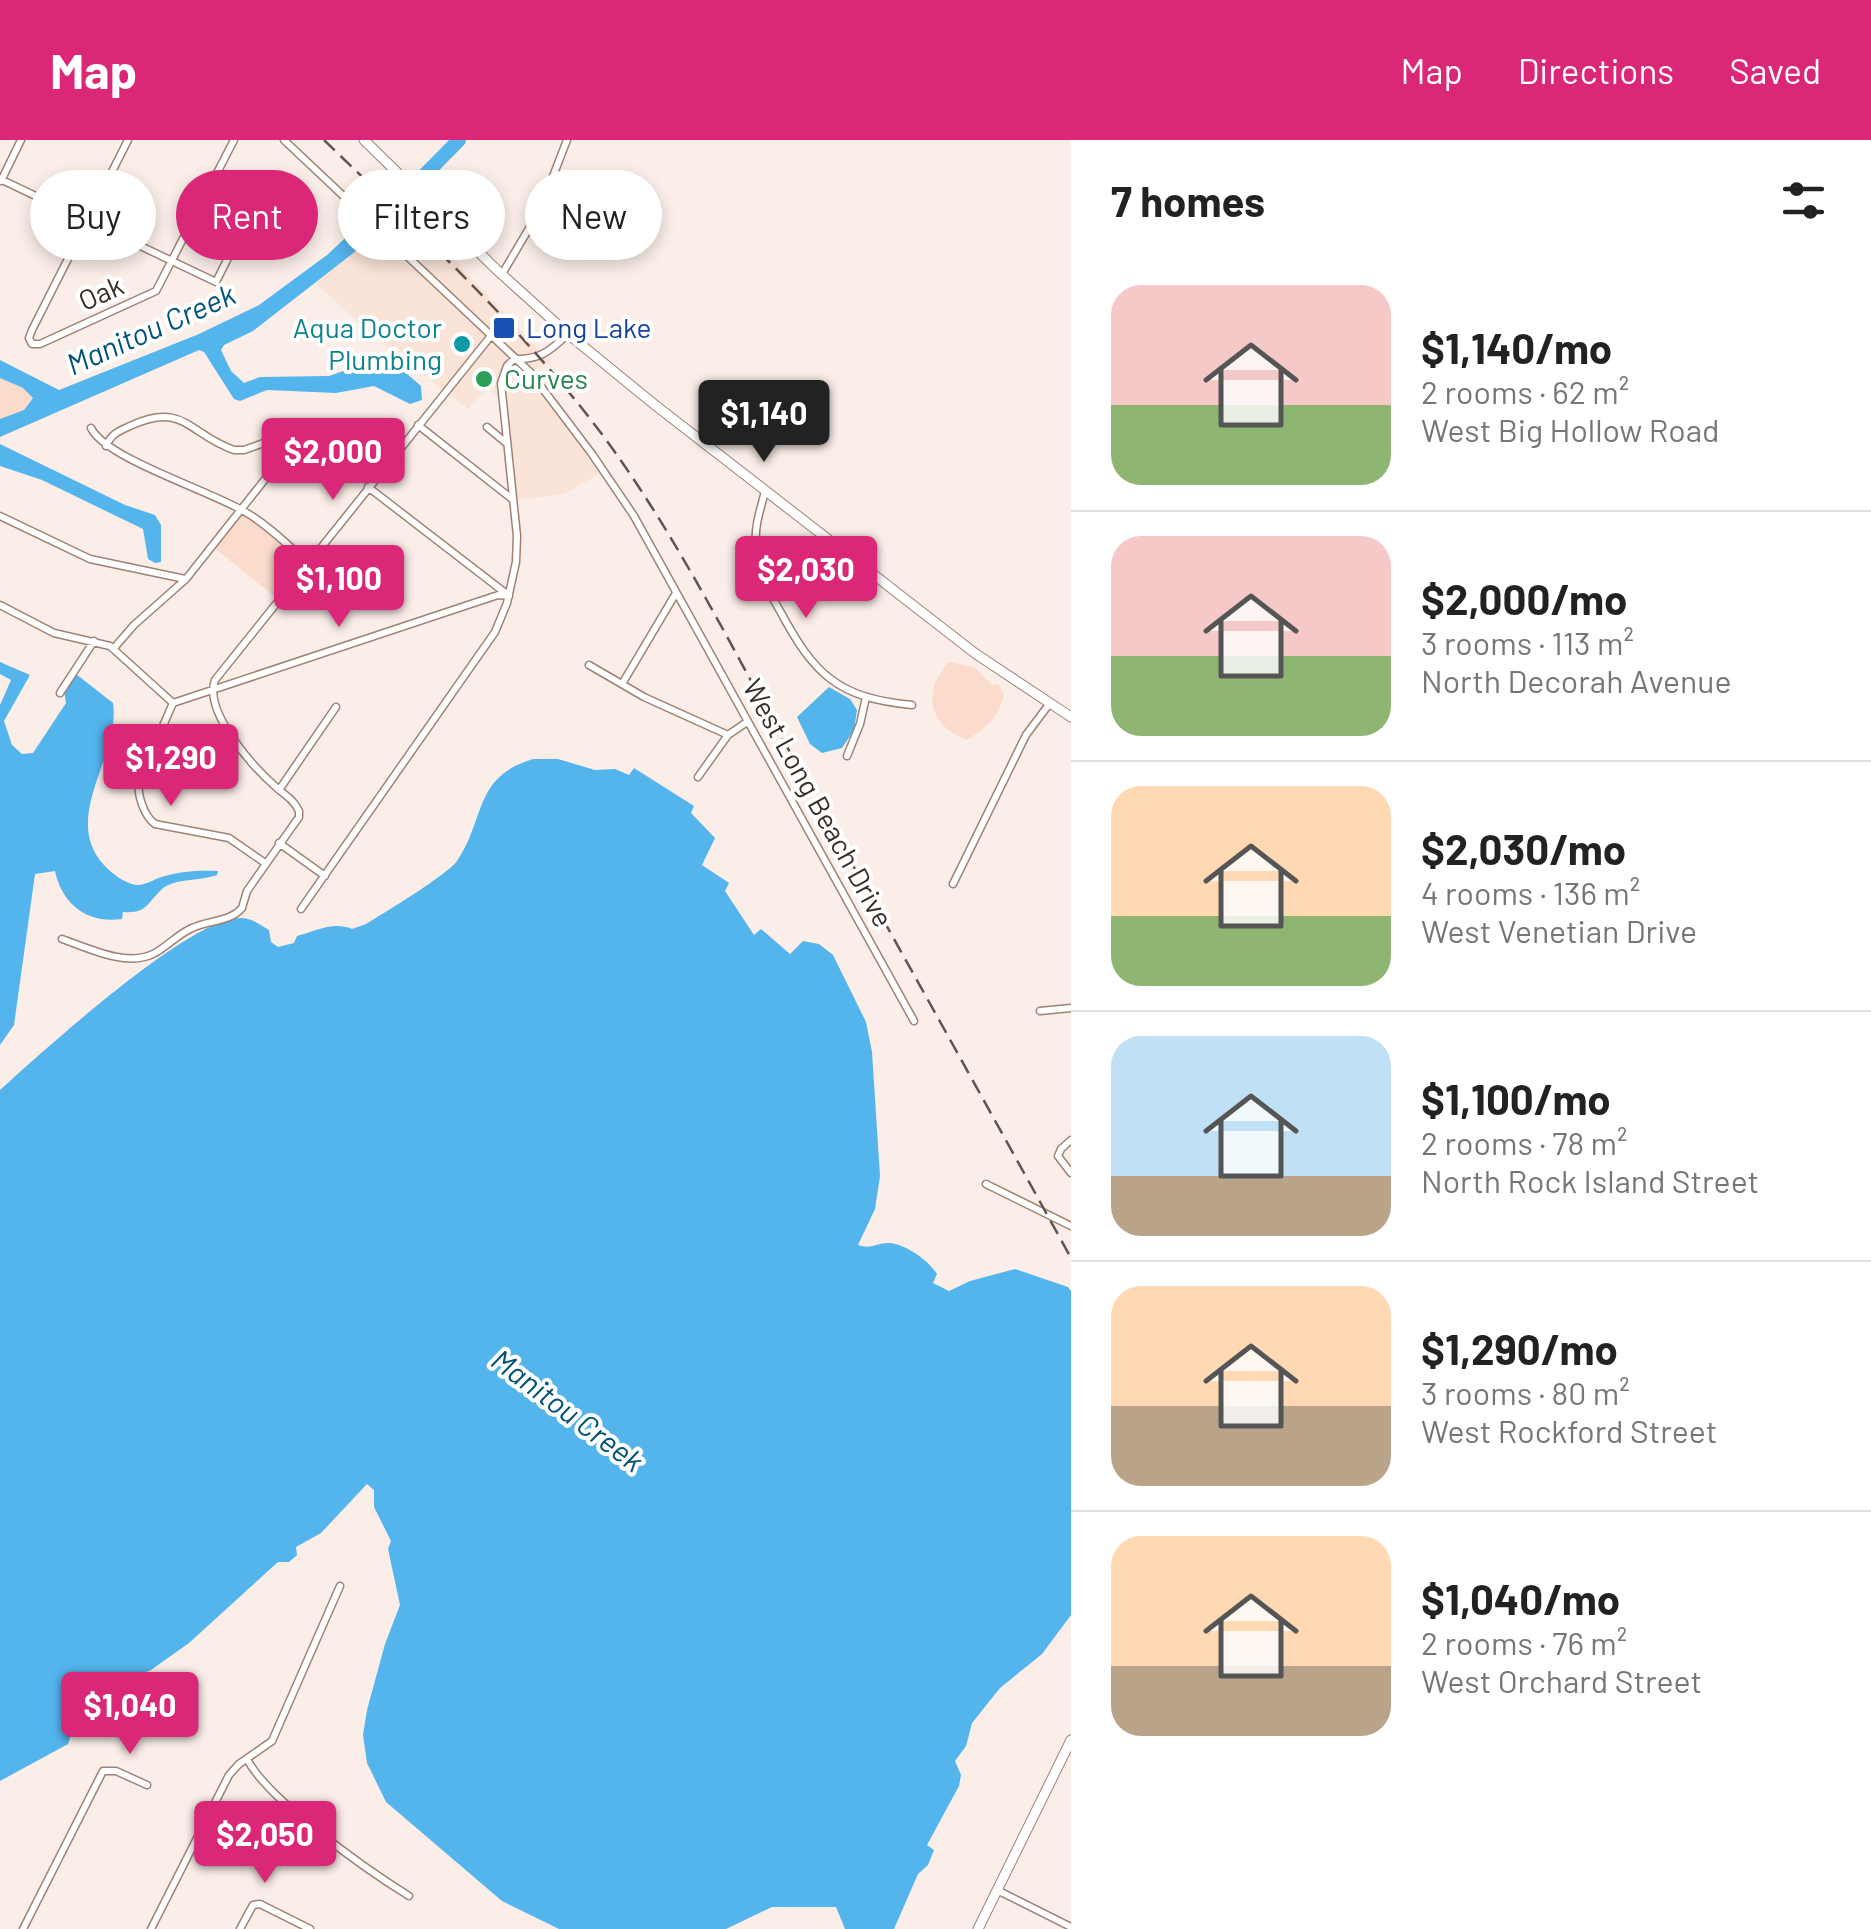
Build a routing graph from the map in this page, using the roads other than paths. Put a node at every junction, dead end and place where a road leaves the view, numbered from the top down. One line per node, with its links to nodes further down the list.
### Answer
1 (21, 140): 9 (street)
2 (128, 140): 7 (street)
3 (234, 140): 8 (street, Oak)
4 (284, 140): 18 (street, West Long Beach Drive)
5 (364, 140): 16 (main road)
6 (567, 140): 16 (street)
7 (113, 170)
8 (219, 170)
9 (0, 180): 10 (street)
10 (30, 194)
11 (156, 255): 15 (street)
12 (176, 255): 15 (street, Oak)
13 (67, 260): 15 (street, Oak)
14 (227, 260): 15 (street)
15 (172, 263)
16 (502, 274): 17 (main road)
17 (568, 334): 19 (street); 28 (main road)
18 (490, 337): 19 (street, West Long Beach Drive); 20 (street)
19 (514, 359): 24 (street); 34 (street, West Long Beach Drive)
20 (418, 424): 26 (street); 29 (street)
21 (487, 427): 24 (street)
22 (91, 428): 25 (street)
23 (305, 429): 25 (street); 26 (street); 30 (street)
24 (506, 443): 29 (street)
25 (106, 446): 30 (street)
26 (396, 451): 27 (street)
27 (368, 487): 32 (street); 35 (street)
28 (765, 491): 43 (street); 45 (main road)
29 (514, 500): 35 (street)
30 (241, 510): 32 (street); 33 (street)
31 (0, 516): 33 (street)
32 (308, 562): 41 (street)
33 (186, 579): 38 (street)
34 (676, 593): 40 (street); 49 (street, West Long Beach Drive)
35 (509, 596): 41 (street); 56 (street)
36 (0, 605): 37 (street)
37 (94, 641): 38 (street); 42 (street)
38 (114, 648): 44 (street)
39 (589, 664): 40 (street)
40 (622, 684): 50 (street)
41 (211, 690): 44 (street); 53 (street)
42 (60, 692)
43 (866, 697): 46 (street); 51 (street)
44 (173, 703): 55 (street)
45 (1050, 703): 48 (main road); 57 (street)
46 (912, 705)
47 (336, 707): 53 (street)
48 (1071, 716)
49 (747, 722): 50 (street); 62 (street, West Long Beach Drive)
50 (728, 735): 52 (street)
51 (846, 756)
52 (698, 776)
53 (279, 790): 54 (street)
54 (280, 843): 55 (street); 56 (street)
55 (265, 864): 59 (street)
56 (325, 876): 58 (street)
57 (953, 884)
58 (301, 909)
59 (62, 940)
60 (1071, 1008): 61 (street)
61 (1040, 1011)
62 (914, 1022)
63 (1071, 1140): 64 (street)
64 (1071, 1173)
65 (986, 1184): 66 (street)
66 (1071, 1226)
67 (340, 1586): 69 (street)
68 (1071, 1740): 71 (main road)
69 (247, 1759): 72 (street); 75 (street)
70 (147, 1785): 74 (street)
71 (997, 1890): 73 (street); 78 (main road)
72 (409, 1896)
73 (1071, 1927)
74 (24, 1929)
75 (150, 1929)
76 (240, 1929): 77 (street)
77 (310, 1929)
78 (978, 1929)

